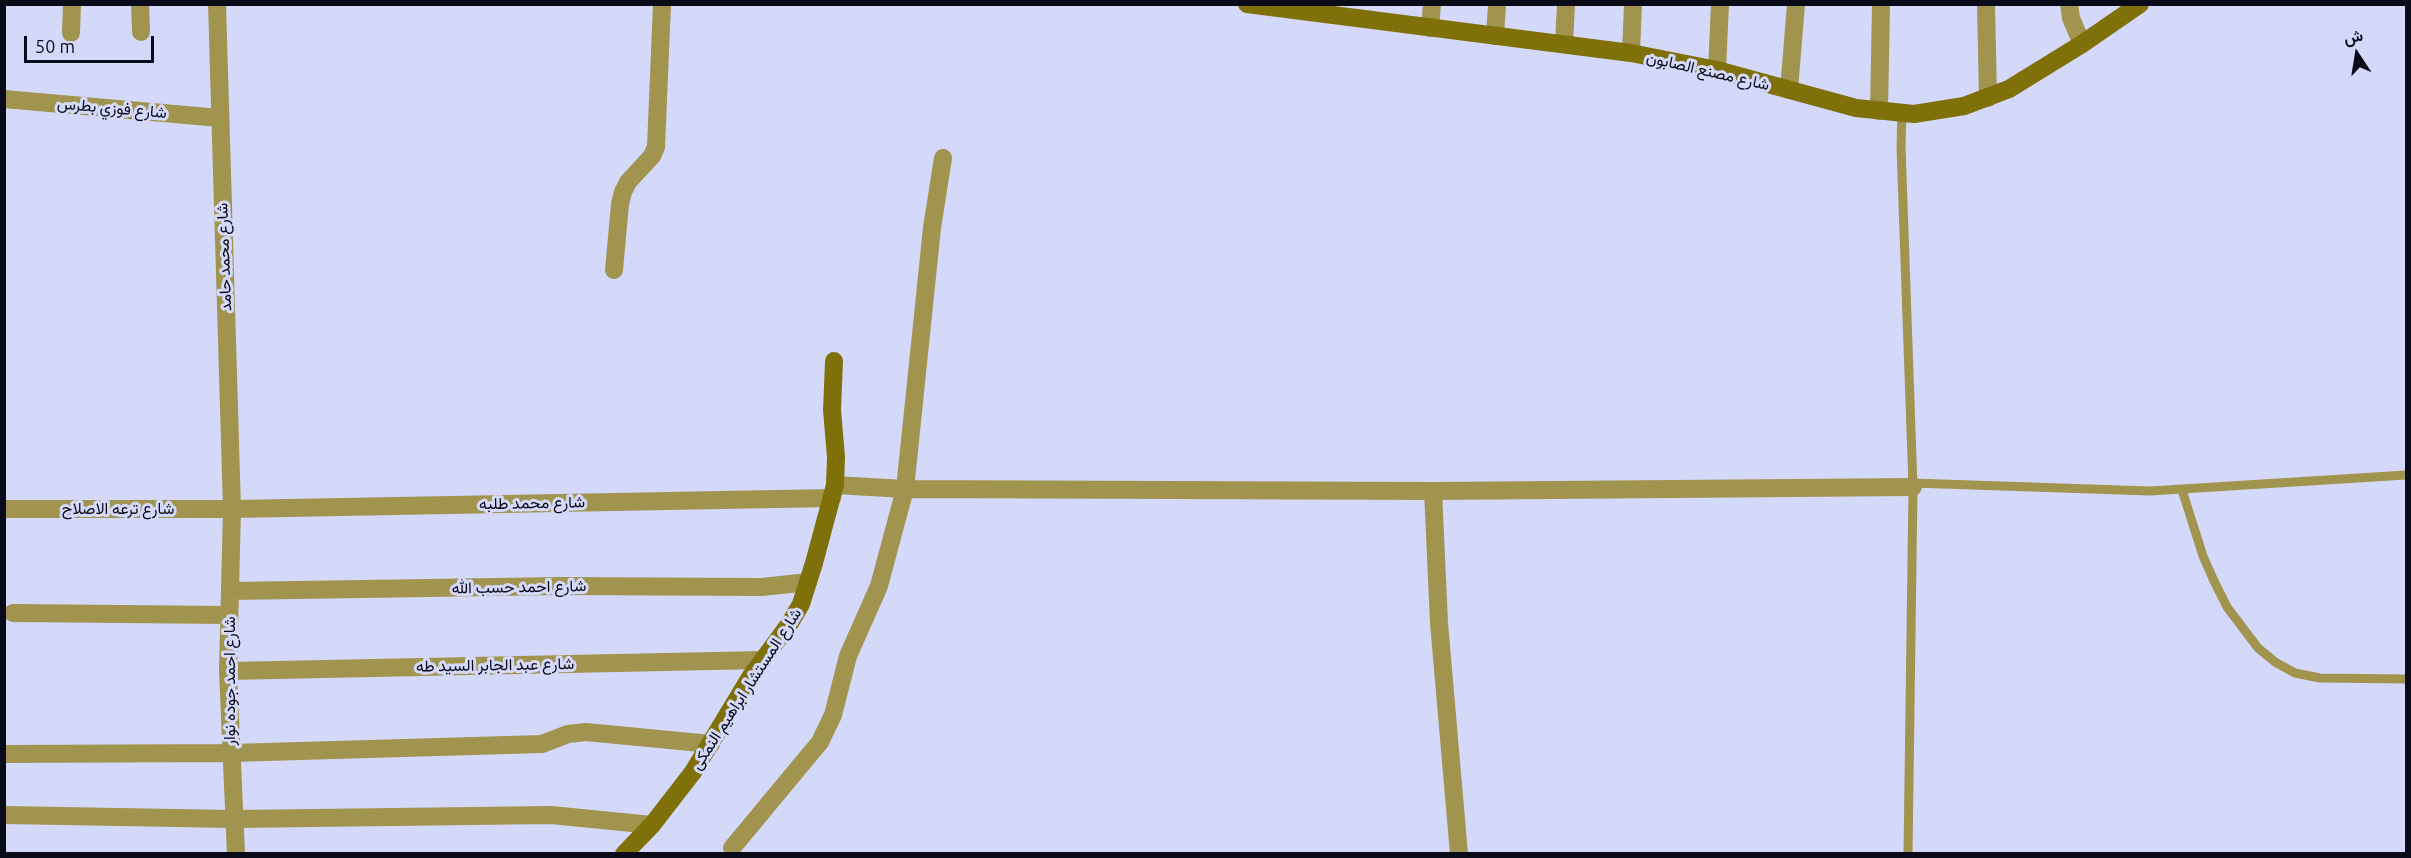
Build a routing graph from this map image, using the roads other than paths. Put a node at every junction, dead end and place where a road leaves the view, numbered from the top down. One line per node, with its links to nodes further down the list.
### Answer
1 (72, 4): 20 (street)
2 (140, 4): 19 (street)
3 (217, 4): 31 (street, شارع محمد حامد)
4 (662, 4): 33 (street)
5 (1432, 4): 18 (street)
6 (1497, 4): 21 (street)
7 (1566, 4): 22 (street)
8 (1633, 4): 24 (street)
9 (1720, 4): 25 (street)
10 (1796, 4): 26 (street)
11 (1881, 4): 29 (street)
12 (1986, 4): 27 (street)
13 (2068, 4): 23 (street)
14 (2140, 4): 23 (street, شارع مصنع الصابون)
15 (1251, 5): 16 (street, شارع مصنع الصابون)
16 (1313, 9): 17 (street, شارع مصنع الصابون)
17 (1368, 12): 18 (street, شارع مصنع الصابون)
18 (1430, 27): 21 (street, شارع مصنع الصابون)
19 (141, 32)
20 (71, 33)
21 (1496, 36): 22 (street, شارع مصنع الصابون)
22 (1564, 44): 24 (street, شارع مصنع الصابون)
23 (2082, 44): 27 (street, شارع مصنع الصابون)
24 (1631, 53): 25 (street, شارع مصنع الصابون)
25 (1717, 70): 26 (street, شارع مصنع الصابون)
26 (1789, 90): 29 (street, شارع مصنع الصابون)
27 (1988, 98): 30 (street, شارع مصنع الصابون)
28 (4, 99): 31 (street, شارع فوزي بطرس)
29 (1879, 111): 30 (street, شارع مصنع الصابون)
30 (1902, 113): 36 (lane)
31 (220, 118): 41 (street, شارع محمد حامد)
32 (943, 158): 37 (street)
33 (615, 270)
34 (834, 362): 40 (street, شارع المستشار ابراهيم النمكى)
35 (2406, 475): 38 (lane)
36 (1913, 485): 38 (lane); 39 (street, شارع محمد طلبه); 60 (lane)
37 (900, 488): 39 (street, شارع محمد طلبه); 40 (street, شارع محمد طلبه); 56 (street)
38 (2182, 490): 49 (lane)
39 (1433, 491): 59 (street)
40 (833, 492): 41 (street, شارع محمد طلبه); 43 (street, شارع المستشار ابراهيم النمكى)
41 (232, 508): 42 (street, شارع ترعه الاصلاح); 44 (street, شارع احمد جوده نوار)
42 (4, 509)
43 (808, 582): 44 (street, شارع احمد حسب الله); 47 (street, شارع المستشار ابراهيم النمكى)
44 (230, 591): 46 (street, شارع احمد جوده نوار)
45 (13, 613): 46 (street)
46 (230, 615): 48 (street, شارع احمد جوده نوار)
47 (762, 660): 48 (street, شارع عبد الجابر السيد طه); 50 (street, شارع المستشار ابراهيم النمكى)
48 (228, 671): 51 (street, شارع احمد جوده نوار)
49 (2406, 679)
50 (711, 744): 51 (street); 55 (street, شارع المستشار ابراهيم النمكى)
51 (231, 753): 52 (street); 54 (street, شارع احمد جوده نوار)
52 (4, 754)
53 (4, 814): 54 (street)
54 (234, 819): 55 (street); 57 (street, شارع احمد جوده نوار)
55 (652, 825): 58 (street, شارع المستشار ابراهيم النمكى)
56 (732, 848)
57 (236, 854)
58 (624, 854)
59 (1459, 854)
60 (1908, 854)

